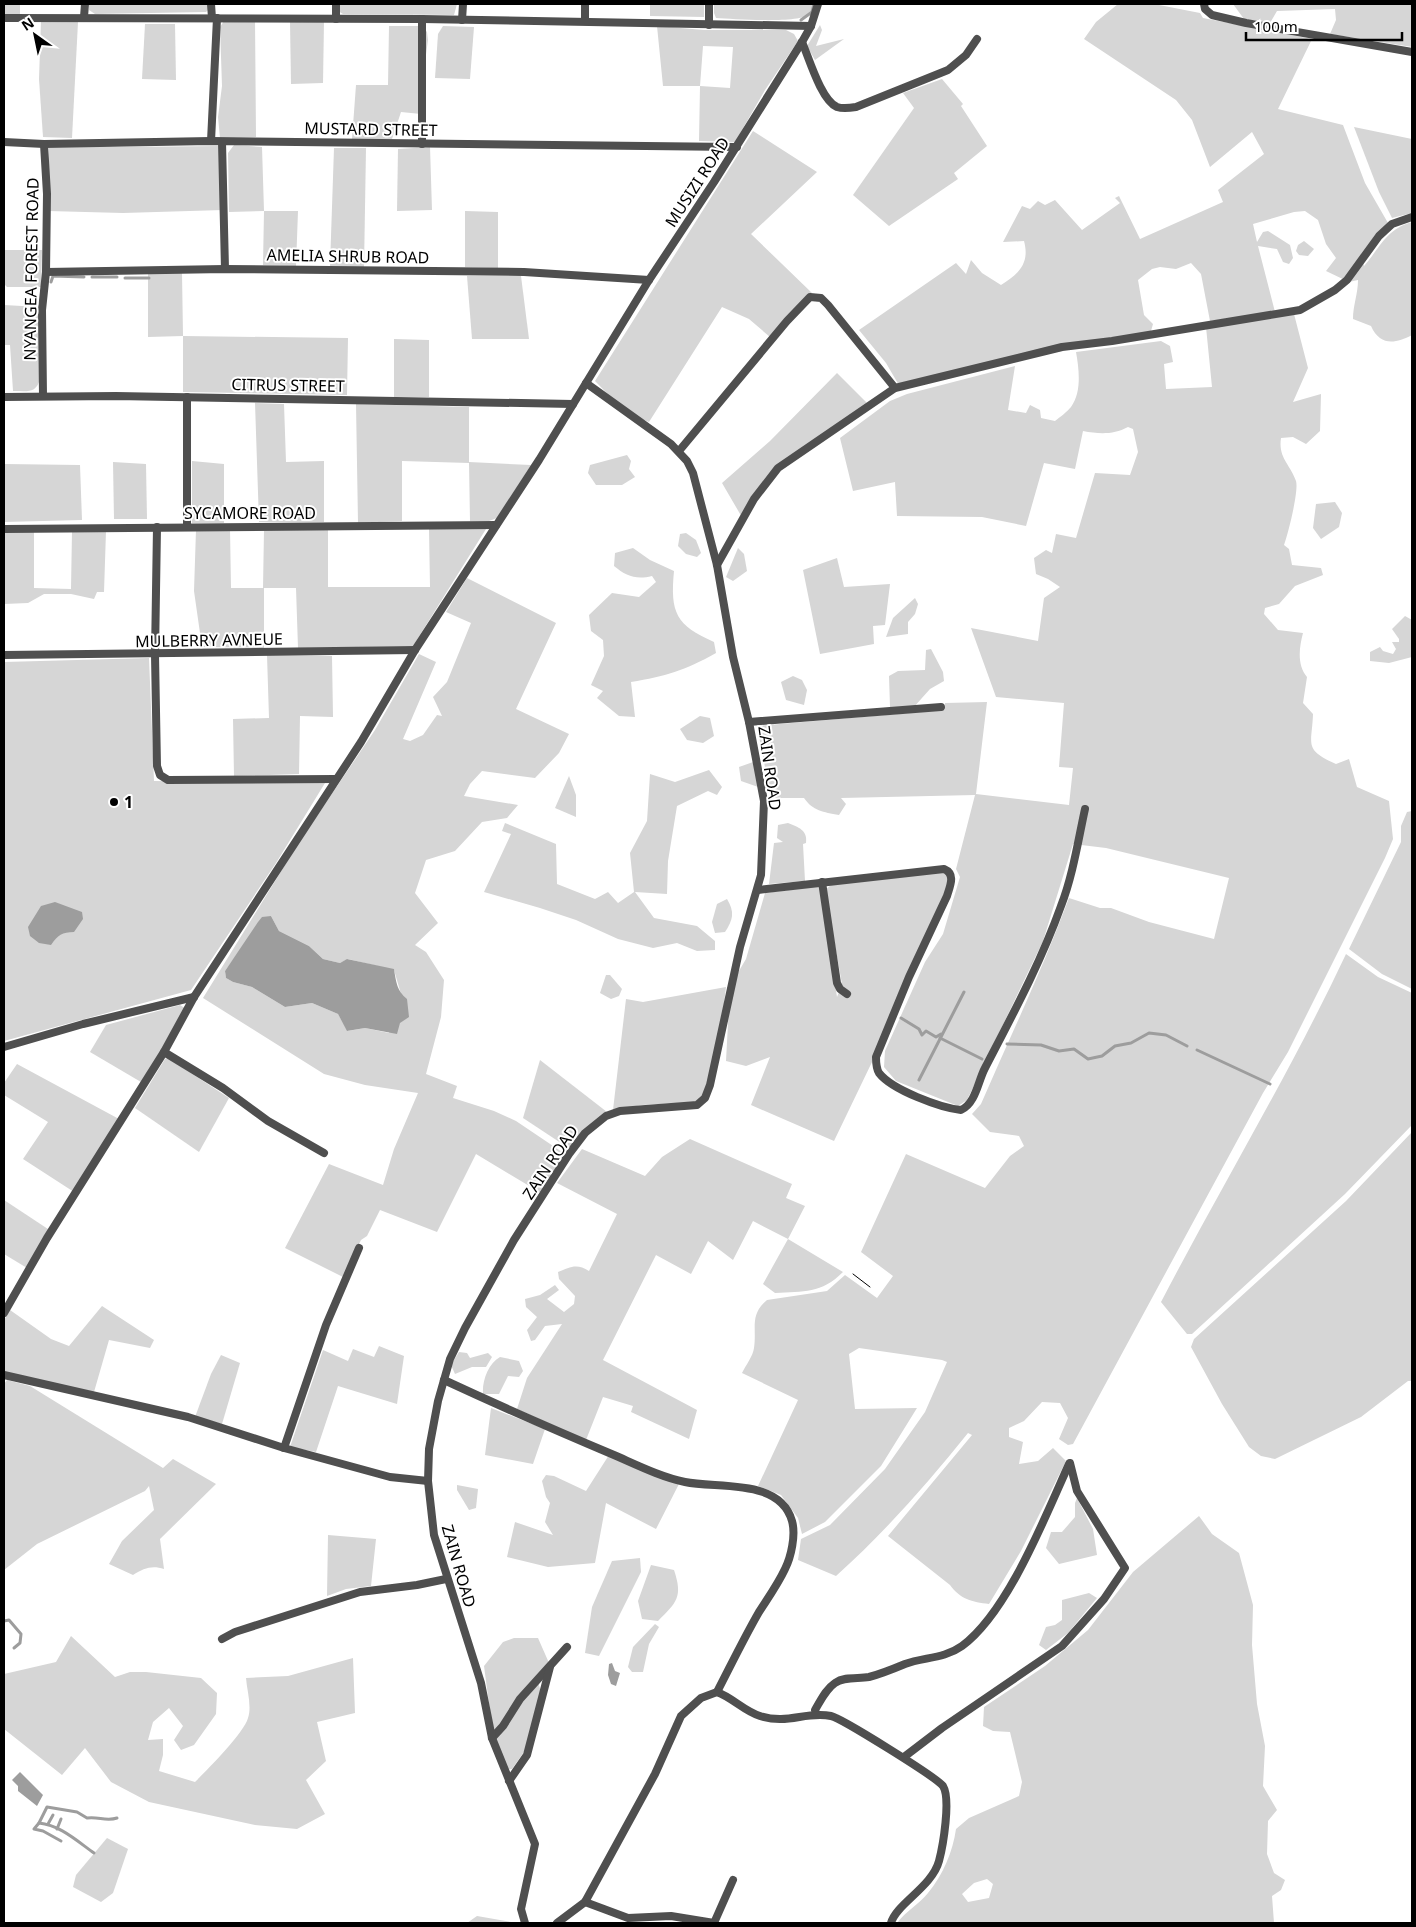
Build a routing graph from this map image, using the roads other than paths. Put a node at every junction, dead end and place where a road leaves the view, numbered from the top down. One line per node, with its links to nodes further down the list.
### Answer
1 (84, 4): 9 (street)
2 (211, 4): 11 (street)
3 (336, 4): 12 (street)
4 (463, 4): 14 (street)
5 (584, 4): 15 (street)
6 (710, 4): 16 (street)
7 (818, 4): 17 (street, MUSIZI ROAD)
8 (1204, 4): 20 (street)
9 (84, 17): 10 (street); 11 (street)
10 (4, 18)
11 (214, 18): 12 (street); 21 (street)
12 (336, 19): 13 (street)
13 (422, 19): 14 (street); 25 (street)
14 (462, 20): 15 (street)
15 (585, 21): 16 (street)
16 (709, 25): 17 (street)
17 (811, 26): 19 (street, MUSIZI ROAD)
18 (977, 39): 19 (street)
19 (802, 42): 26 (street, MUSIZI ROAD)
20 (1412, 52)
21 (212, 141): 23 (street, MUSTARD STREET); 24 (street, MUSTARD STREET)
22 (4, 142): 24 (street, MUSTARD STREET)
23 (222, 142): 25 (street, MUSTARD STREET); 28 (street)
24 (44, 144): 29 (street, NYANGEA FOREST ROAD)
25 (422, 144): 26 (street, MUSTARD STREET)
26 (737, 146): 30 (street, MUSIZI ROAD)
27 (1412, 216): 32 (street)
28 (225, 269): 29 (street, AMELIA SHRUB ROAD); 30 (street, AMELIA SHRUB ROAD)
29 (46, 272): 33 (street, NYANGEA FOREST ROAD)
30 (648, 280): 31 (street, MUSIZI ROAD)
31 (586, 383): 36 (street, MUSIZI ROAD); 37 (street, ZAIN ROAD)
32 (895, 388): 37 (street); 42 (street)
33 (43, 396): 34 (street, CITRUS STREET); 35 (street, CITRUS STREET)
34 (4, 397)
35 (187, 397): 36 (street, CITRUS STREET); 40 (street)
36 (573, 404): 38 (street, MUSIZI ROAD)
37 (679, 451): 42 (street, ZAIN ROAD)
38 (496, 525): 40 (street, SYCAMORE ROAD); 43 (street, MUSIZI ROAD)
39 (157, 527): 40 (street, SYCAMORE ROAD); 41 (street, SYCAMORE ROAD); 44 (street)
40 (188, 527)
41 (4, 529)
42 (717, 565): 47 (street, ZAIN ROAD)
43 (415, 650): 44 (street, MULBERRY AVNEUE); 48 (street, MUSIZI ROAD)
44 (155, 655): 45 (street, MULBERRY AVNEUE); 48 (street)
45 (4, 656)
46 (941, 707): 47 (street)
47 (749, 722): 51 (street, ZAIN ROAD)
48 (336, 779): 53 (street, MUSIZI ROAD)
49 (1085, 810): 50 (street)
50 (822, 882): 51 (street); 52 (street)
51 (758, 890): 60 (street, ZAIN ROAD)
52 (847, 994)
53 (194, 997): 54 (street); 55 (street, MUSIZI ROAD)
54 (4, 1047)
55 (164, 1052): 56 (street); 58 (street, MUSIZI ROAD)
56 (324, 1152)
57 (359, 1248): 61 (street)
58 (4, 1313)
59 (4, 1375): 61 (street)
60 (444, 1380): 62 (street, ZAIN ROAD); 67 (street)
61 (284, 1448): 62 (street)
62 (428, 1481): 63 (street, ZAIN ROAD)
63 (446, 1579): 64 (street); 69 (street, ZAIN ROAD)
64 (222, 1639)
65 (566, 1647): 66 (street)
66 (550, 1667): 69 (street); 71 (street)
67 (717, 1692): 68 (street); 73 (street)
68 (816, 1714): 70 (street); 70 (street)
69 (492, 1738): 71 (street, ZAIN ROAD)
70 (904, 1758): 77 (street)
71 (509, 1781): 74 (street, ZAIN ROAD)
72 (733, 1880): 76 (street)
73 (585, 1902): 75 (street); 76 (street)
74 (525, 1923)
75 (558, 1923)
76 (714, 1923)
77 (892, 1923)

